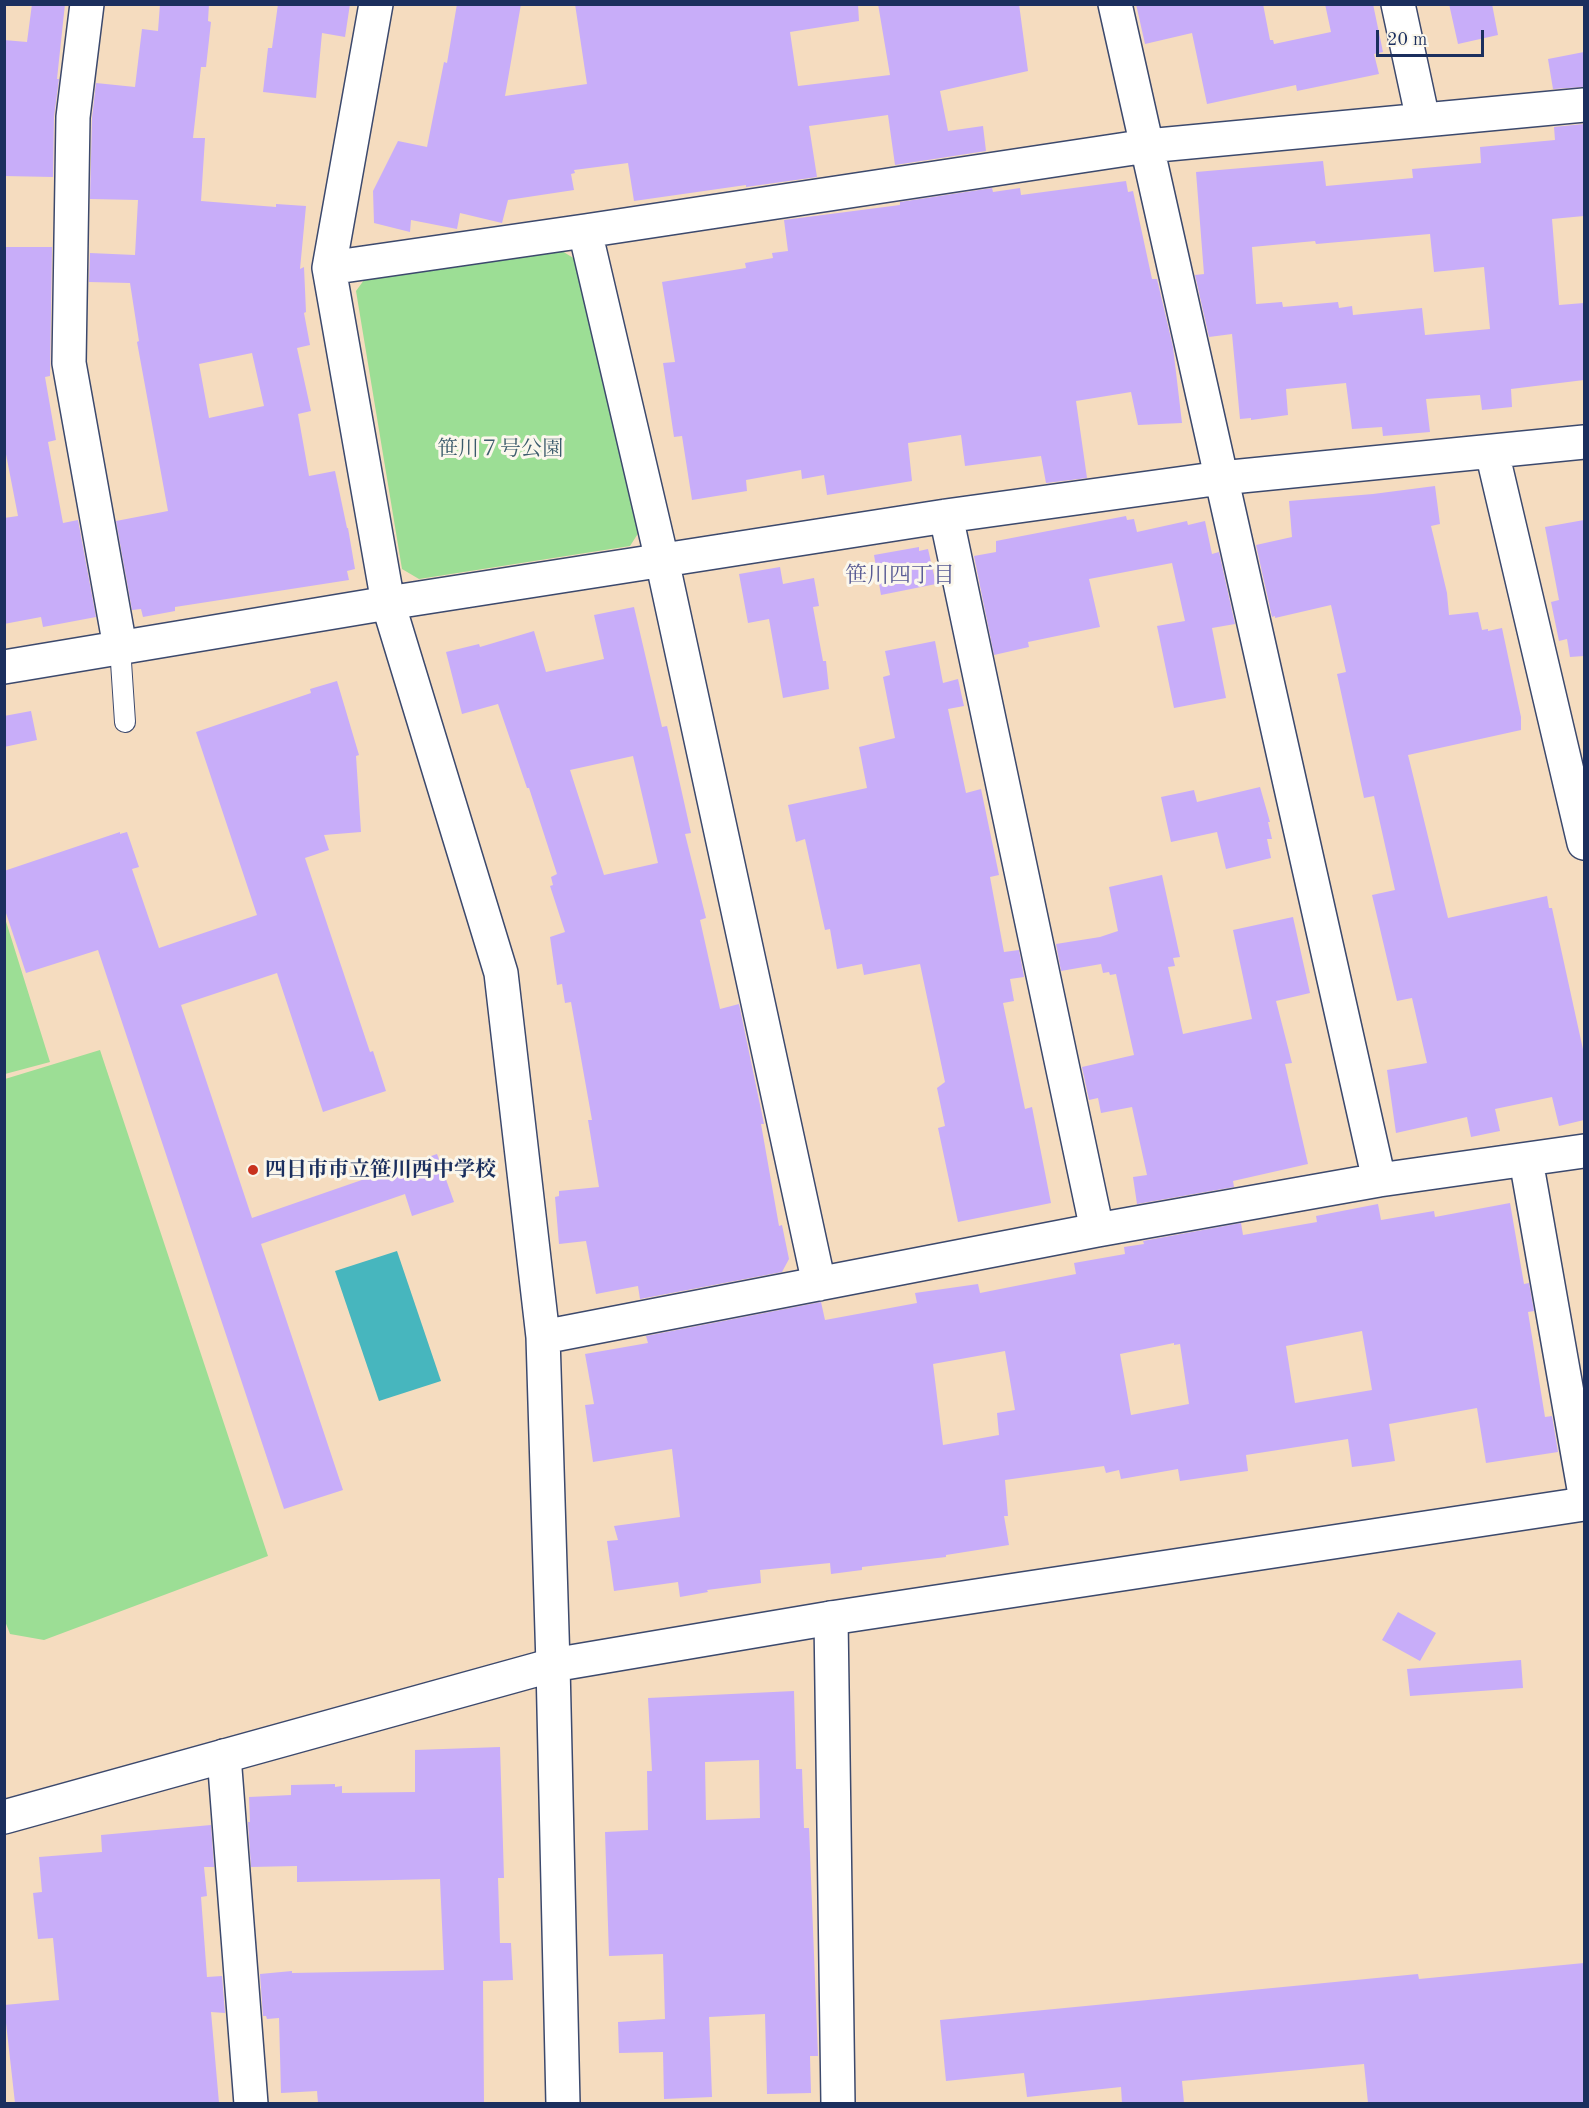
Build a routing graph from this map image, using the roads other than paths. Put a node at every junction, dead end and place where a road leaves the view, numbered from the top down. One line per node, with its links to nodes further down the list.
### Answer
1 (87, 4): 16 (street)
2 (376, 4): 9 (street)
3 (1115, 4): 7 (street)
4 (1398, 4): 6 (street)
5 (1584, 105): 6 (street)
6 (1423, 120): 7 (street)
7 (1147, 146): 8 (street); 12 (street)
8 (585, 231): 9 (street); 14 (street)
9 (329, 268): 15 (street)
10 (1584, 442): 11 (street)
11 (1492, 452): 12 (street); 19 (street)
12 (1221, 478): 13 (street); 22 (street)
13 (946, 516): 14 (street); 23 (street)
14 (662, 560): 15 (street); 24 (street)
15 (388, 603): 16 (street); 26 (street)
16 (120, 647): 17 (street); 18 (lane)
17 (4, 667)
18 (125, 722)
19 (1584, 843)
20 (1584, 1151): 21 (street)
21 (1526, 1160): 22 (street); 25 (street)
22 (1379, 1180): 23 (street)
23 (1097, 1230): 24 (street)
24 (819, 1284): 26 (street)
25 (1570, 1324): 27 (street)
26 (543, 1337): 30 (street)
27 (1584, 1489)
28 (1584, 1504): 29 (street)
29 (831, 1618): 30 (street); 35 (street)
30 (553, 1665): 31 (street); 34 (street)
31 (224, 1756): 32 (street); 33 (street)
32 (4, 1817)
33 (251, 2103)
34 (563, 2103)
35 (838, 2103)

